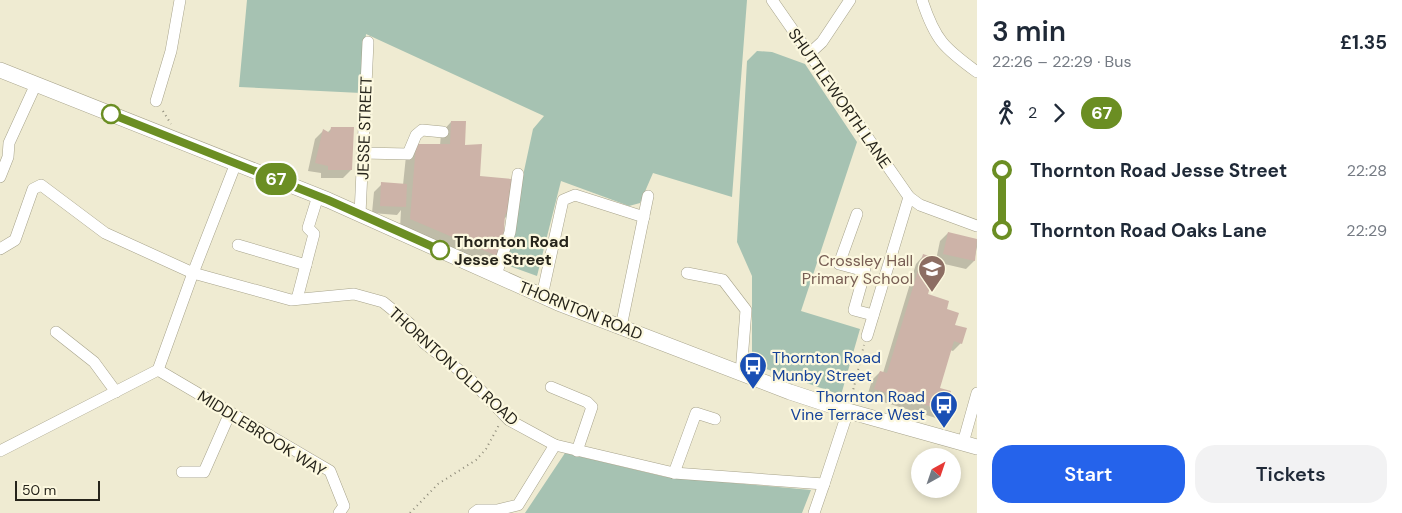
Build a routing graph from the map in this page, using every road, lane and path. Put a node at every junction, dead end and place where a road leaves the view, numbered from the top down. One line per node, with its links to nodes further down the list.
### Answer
1 (180, 0): 10 (street)
2 (772, 0): 6 (street, SHUTTLEWORTH LANE)
3 (850, 0): 6 (street)
4 (922, 0): 8 (street)
5 (368, 42): 13 (street, JESSE STREET)
6 (810, 53): 19 (street, SHUTTLEWORTH LANE)
7 (0, 70): 9 (main road, THORNTON ROAD)
8 (977, 72)
9 (36, 84): 12 (main road, THORNTON ROAD); 16 (street)
10 (156, 101): 12 (path)
11 (443, 132): 13 (street)
12 (169, 136): 14 (main road, THORNTON ROAD)
13 (363, 153): 20 (street, JESSE STREET)
14 (236, 163): 17 (main road, THORNTON ROAD); 27 (street)
15 (518, 174): 29 (street)
16 (0, 177)
17 (318, 196): 20 (main road, THORNTON ROAD); 26 (street)
18 (648, 196): 22 (street)
19 (909, 197): 23 (street, SHUTTLEWORTH LANE); 32 (street)
20 (360, 214): 29 (main road, THORNTON ROAD)
21 (857, 214): 32 (street)
22 (644, 216): 30 (street); 33 (street)
23 (977, 226)
24 (238, 245): 26 (street)
25 (0, 249): 27 (street, THORNTON OLD ROAD)
26 (306, 265): 31 (street)
27 (192, 273): 31 (street, THORNTON OLD ROAD); 36 (street)
28 (687, 273): 37 (street)
29 (496, 275): 30 (main road, THORNTON ROAD)
30 (542, 296): 33 (main road, THORNTON ROAD)
31 (297, 299): 43 (street, THORNTON OLD ROAD)
32 (873, 315): 35 (street)
33 (621, 327): 37 (main road, THORNTON ROAD)
34 (56, 332): 39 (street)
35 (867, 336): 41 (path)
36 (158, 370): 39 (street); 42 (street, MIDDLEBROOK WAY)
37 (741, 374): 41 (main road, THORNTON ROAD)
38 (551, 386): 48 (street)
39 (116, 392): 47 (street)
40 (977, 393): 46 (street)
41 (848, 411): 46 (main road, THORNTON ROAD); 51 (street)
42 (230, 413): 49 (street); 52 (street, MIDDLEBROOK WAY)
43 (505, 416): 45 (street, THORNTON OLD ROAD); 53 (path)
44 (715, 419): 50 (street)
45 (555, 445): 48 (street, THORNTON OLD ROAD); 54 (street)
46 (970, 445)
47 (0, 451)
48 (577, 451): 50 (street, THORNTON OLD ROAD)
49 (182, 472)
50 (674, 473): 51 (street, THORNTON OLD ROAD)
51 (824, 484): 55 (street)
52 (340, 513)
53 (410, 513)
54 (474, 513)
55 (814, 513)

